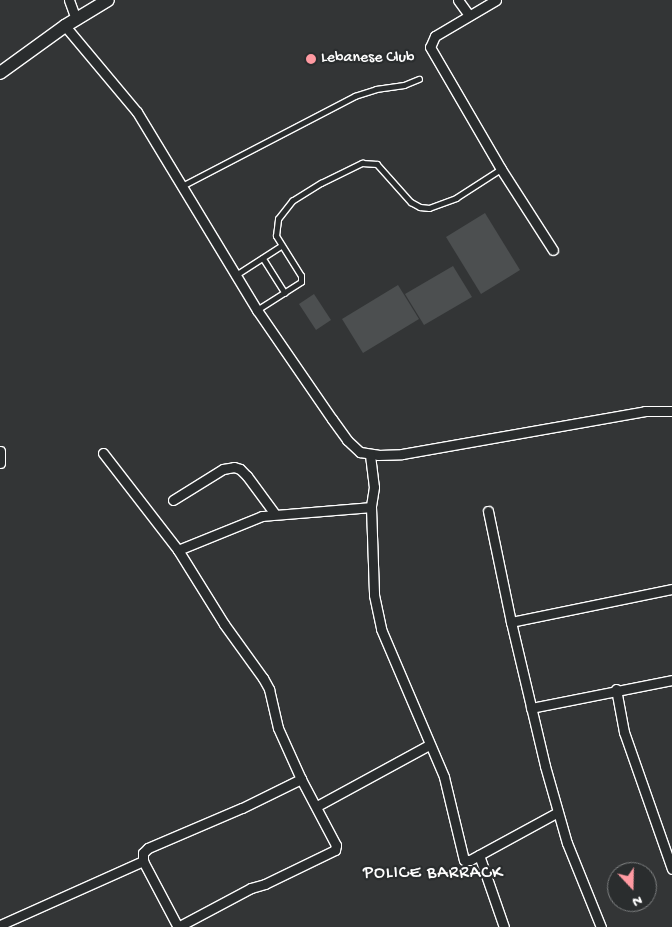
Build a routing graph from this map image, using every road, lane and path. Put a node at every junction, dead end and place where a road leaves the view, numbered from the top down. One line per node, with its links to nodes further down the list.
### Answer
1 (69, 0): 6 (street)
2 (108, 0): 6 (street)
3 (458, 0): 5 (street)
4 (496, 0): 5 (street)
5 (468, 15): 9 (street)
6 (71, 23): 7 (street); 10 (street)
7 (0, 73)
8 (419, 79): 10 (lane)
9 (501, 169): 11 (lane); 12 (street)
10 (182, 186): 14 (street)
11 (281, 246): 13 (lane); 15 (lane)
12 (553, 250)
13 (263, 258): 14 (lane); 15 (lane)
14 (236, 275): 16 (street)
15 (285, 293): 16 (lane)
16 (257, 310): 20 (street)
17 (671, 414): 20 (street)
18 (0, 451): 21 (street)
19 (103, 453): 26 (street)
20 (370, 455): 23 (street)
21 (0, 463)
22 (173, 500): 25 (street)
23 (371, 507): 25 (street); 32 (street)
24 (488, 511): 28 (street)
25 (276, 514): 26 (street)
26 (178, 550): 33 (street)
27 (672, 589): 28 (street)
28 (511, 622): 31 (street)
29 (672, 680): 30 (street)
30 (616, 689): 31 (street); 38 (street)
31 (531, 708): 35 (street)
32 (430, 745): 34 (street); 36 (street)
33 (301, 779): 34 (street); 37 (street)
34 (317, 806): 40 (street)
35 (558, 812): 36 (street); 42 (street)
36 (479, 855): 41 (street)
37 (143, 861): 39 (street); 40 (street)
38 (671, 864)
39 (0, 925)
40 (178, 927)
41 (504, 927)
42 (601, 927)

